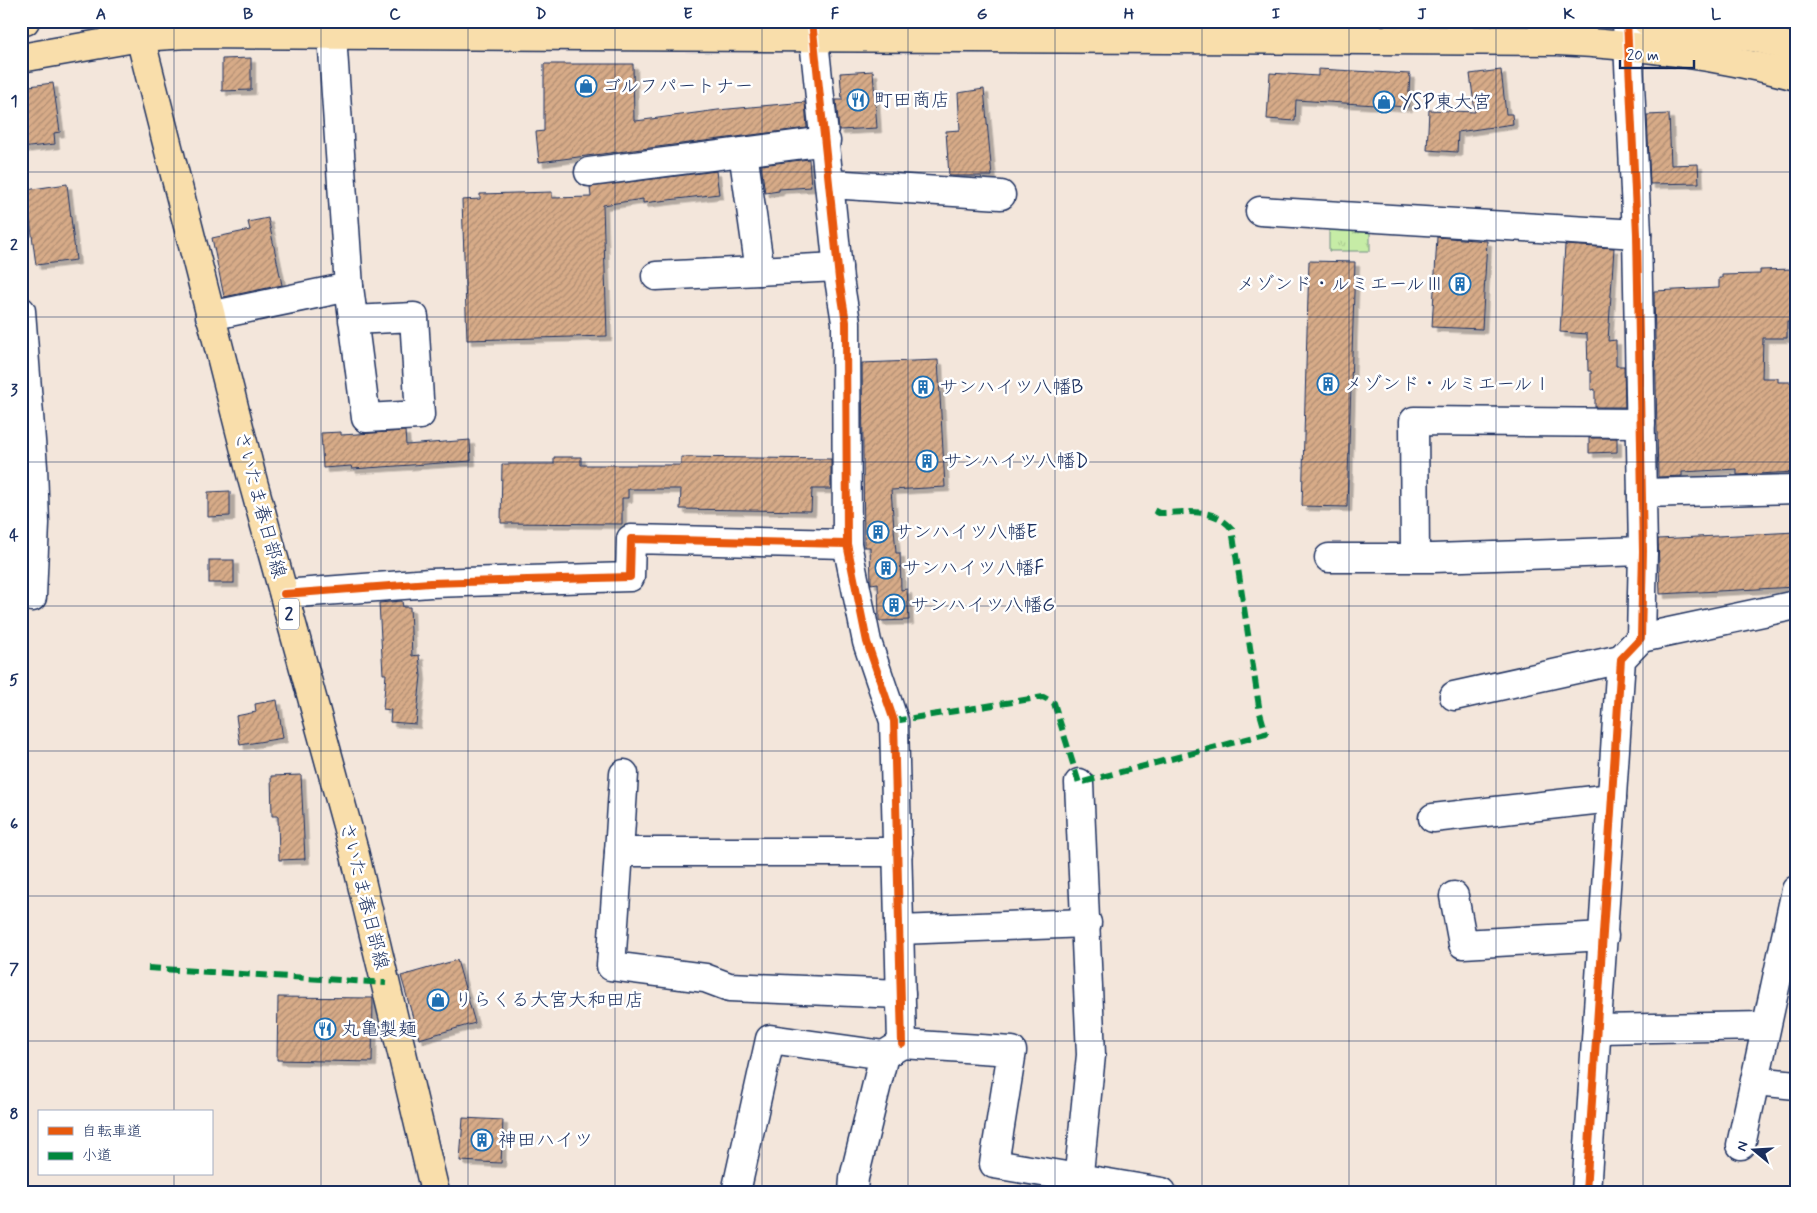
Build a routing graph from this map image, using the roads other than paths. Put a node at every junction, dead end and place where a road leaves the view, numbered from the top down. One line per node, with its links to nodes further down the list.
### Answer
1 (1648, 21): 7 (main road)
2 (138, 29): 6 (main road); 8 (main road); 22 (main road, さいたま春日部線 / 2)
3 (813, 29): 4 (main road); 6 (main road); 10 (street)
4 (1154, 31): 5 (main road)
5 (1626, 33): 9 (main road); 16 (street)
6 (332, 35): 20 (street)
7 (1796, 48)
8 (21, 58)
9 (1796, 76)
10 (826, 141): 11 (street); 13 (street)
11 (743, 152): 12 (street); 18 (street)
12 (590, 172)
13 (830, 184): 14 (street); 17 (street)
14 (1001, 196)
15 (1260, 211): 16 (street)
16 (1637, 234): 24 (street)
17 (838, 267): 18 (street); 27 (street)
18 (760, 271): 19 (street)
19 (656, 276)
20 (349, 287): 22 (street); 23 (street)
21 (21, 311): 32 (street)
22 (210, 316): 31 (main road, さいたま春日部線 / 2)
23 (353, 320)
24 (1641, 423): 26 (street); 29 (street)
25 (1796, 489): 26 (street)
26 (1642, 493): 28 (street)
27 (848, 544): 31 (street); 42 (street)
28 (1643, 551): 29 (street); 34 (street)
29 (1415, 557): 30 (street)
30 (1329, 558)
31 (284, 594): 56 (main road, さいたま春日部線 / 2)
32 (32, 597)
33 (1796, 605): 34 (street)
34 (1641, 638): 35 (street)
35 (1621, 658): 36 (street); 39 (street)
36 (1454, 696)
37 (624, 774): 41 (street)
38 (1079, 783): 45 (street)
39 (1612, 798): 40 (street); 47 (street)
40 (1432, 818)
41 (619, 852): 42 (street); 48 (street)
42 (898, 852): 46 (street)
43 (1796, 890): 49 (street)
44 (1454, 896): 47 (street)
45 (1087, 923): 46 (street); 55 (street)
46 (899, 930): 48 (street)
47 (1604, 936): 50 (street)
48 (901, 994): 51 (street)
49 (1766, 1026): 50 (street); 52 (street)
50 (1598, 1029): 60 (street)
51 (893, 1050): 55 (street); 57 (street); 58 (street)
52 (1756, 1081): 53 (street); 54 (street)
53 (1796, 1085)
54 (1741, 1145)
55 (1078, 1185): 59 (street)
56 (435, 1192)
57 (736, 1192)
58 (853, 1192)
59 (1162, 1192)
60 (1586, 1192)

